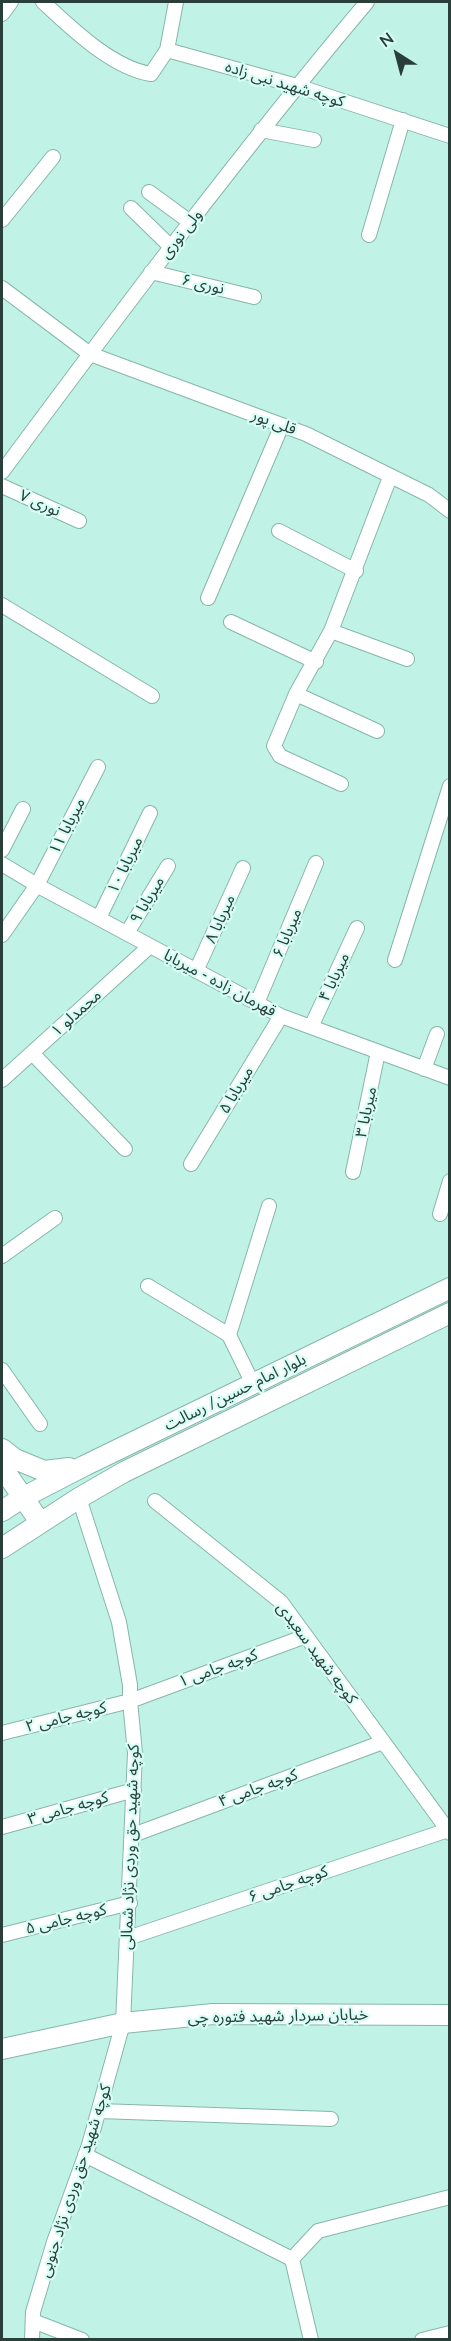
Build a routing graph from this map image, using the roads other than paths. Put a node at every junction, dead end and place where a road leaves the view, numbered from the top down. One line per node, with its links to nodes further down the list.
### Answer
1 (11, 2): 6 (street)
2 (44, 2): 7 (street)
3 (163, 2): 5 (street)
4 (367, 2): 8 (street, ولی نوری)
5 (175, 8): 7 (street)
6 (2, 14)
7 (167, 50): 8 (street, کوچه شهید نبی زاده)
8 (297, 86): 9 (street, کوچه شهید نبی زاده); 10 (street, ولی نوری)
9 (403, 120): 11 (street, کوچه شهید نبی زاده); 18 (street)
10 (261, 130): 12 (street); 17 (street, ولی نوری)
11 (450, 136)
12 (314, 140)
13 (53, 157): 16 (street)
14 (149, 192): 17 (street)
15 (131, 208): 19 (street)
16 (2, 220)
17 (190, 222): 19 (street, ولی نوری)
18 (369, 235)
19 (171, 247): 20 (street, ولی نوری)
20 (151, 272): 22 (street, نوری ۶); 23 (street, ولی نوری)
21 (2, 288): 23 (street, قلی پور)
22 (254, 297)
23 (90, 354): 24 (street, قلی پور); 25 (street, ولی نوری)
24 (282, 425): 26 (street, قلی پور); 32 (street)
25 (2, 472)
26 (390, 477): 28 (street, قلی پور); 31 (street)
27 (2, 486): 29 (street, نوری ۷)
28 (450, 511)
29 (79, 521)
30 (279, 531): 31 (street)
31 (356, 571): 35 (street)
32 (208, 598)
33 (2, 605): 39 (street)
34 (231, 622): 37 (street)
35 (331, 631): 36 (street); 37 (street)
36 (407, 659)
37 (316, 662): 38 (street)
38 (296, 694): 40 (street); 42 (street)
39 (152, 696)
40 (377, 731)
41 (98, 767): 51 (street, میربابا ۱۱)
42 (341, 784)
43 (450, 786): 57 (street)
44 (22, 809): 46 (street)
45 (150, 813): 52 (street, میربابا ۱۰)
46 (2, 850)
47 (316, 862): 59 (street, میربابا ۶)
48 (2, 864): 51 (street, قهرمان زاده - میربابا)
49 (168, 866): 54 (street, میربابا ۹)
50 (243, 868): 58 (street, میربابا ۸)
51 (37, 885): 52 (street, قهرمان زاده - میربابا); 55 (street, میربابا ۱۱)
52 (99, 918): 54 (street, قهرمان زاده - میربابا)
53 (357, 928): 61 (street, میربابا ۴)
54 (127, 933): 56 (street, قهرمان زاده - میربابا)
55 (2, 935)
56 (150, 946): 58 (street, قهرمان زاده - میربابا); 64 (street, محمدلو ۱)
57 (395, 960)
58 (196, 971): 59 (street, قهرمان زاده - میربابا)
59 (257, 1003): 60 (street, قهرمان زاده - میربابا)
60 (281, 1016): 61 (street, قهرمان زاده - میربابا); 69 (street, میربابا ۵)
61 (311, 1027): 63 (street, قهرمان زاده - میربابا)
62 (437, 1034): 65 (street)
63 (378, 1052): 65 (street, قهرمان زاده - میربابا); 70 (street, میربابا ۳)
64 (32, 1053): 67 (street, محمدلو ۱); 68 (street)
65 (424, 1069): 66 (street, قهرمان زاده - میربابا)
66 (450, 1078)
67 (2, 1080)
68 (125, 1149)
69 (192, 1164)
70 (353, 1172)
71 (450, 1181): 73 (street)
72 (269, 1206): 79 (street)
73 (440, 1214)
74 (55, 1218): 75 (street)
75 (2, 1256)
76 (148, 1286): 79 (street)
77 (450, 1288): 81 (main road, بلوار امام حسین/ رسالت)
78 (450, 1313): 87 (main road, بلوار امام حسین/ رسالت)
79 (229, 1335): 81 (street)
80 (2, 1370): 82 (street)
81 (253, 1384): 84 (main road, بلوار امام حسین/ رسالت)
82 (40, 1424)
83 (2, 1449): 84 (main road)
84 (84, 1466): 86 (main road, بلوار امام حسین/ رسالت)
85 (2, 1467): 86 (main road)
86 (22, 1498): 89 (main road, بلوار امام حسین/ رسالت); 90 (main road)
87 (79, 1498): 90 (main road, بلوار امام حسین/ رسالت); 93 (street, کوچه شهید حق وردی نژاد شمالی)
88 (155, 1501): 92 (street, کوچه شهید سعیدی)
89 (2, 1511)
90 (40, 1522): 91 (main road, بلوار امام حسین/ رسالت)
91 (2, 1547)
92 (306, 1636): 93 (street, کوچه جامی ۱); 95 (street, کوچه شهید سعیدی)
93 (130, 1701): 94 (street, کوچه جامی ۲); 96 (street, کوچه شهید حق وردی نژاد شمالی)
94 (2, 1733)
95 (383, 1742): 98 (street, کوچه شهید سعیدی); 99 (street, کوچه جامی ۴)
96 (134, 1790): 97 (street, کوچه جامی ۳); 99 (street, کوچه شهید حق وردی نژاد شمالی)
97 (2, 1827)
98 (449, 1832): 102 (street, کوچه جامی ۶)
99 (132, 1835): 100 (street, کوچه شهید حق وردی نژاد شمالی)
100 (130, 1903): 101 (street, کوچه جامی ۵); 102 (street, کوچه شهید حق وردی نژاد شمالی)
101 (2, 1935)
102 (128, 1938): 104 (street, کوچه شهید حق وردی نژاد شمالی)
103 (450, 2014): 104 (main road, خیابان سردار شهید فتوره چی)
104 (123, 2023): 105 (main road, خیابان سردار شهید فتوره چی); 106 (street, کوچه شهید حق وردی نژاد جنوبی)
105 (2, 2049)
106 (99, 2111): 107 (street); 108 (street, کوچه شهید حق وردی نژاد جنوبی)
107 (331, 2119)
108 (85, 2156): 110 (street); 111 (street, کوچه شهید حق وردی نژاد جنوبی)
109 (450, 2197): 110 (street)
110 (292, 2259): 115 (street)
111 (33, 2321): 113 (street, کوچه شهید حق وردی نژاد جنوبی); 114 (street)
112 (450, 2333): 116 (street)
113 (32, 2340)
114 (82, 2340)
115 (311, 2340)
116 (422, 2340)

